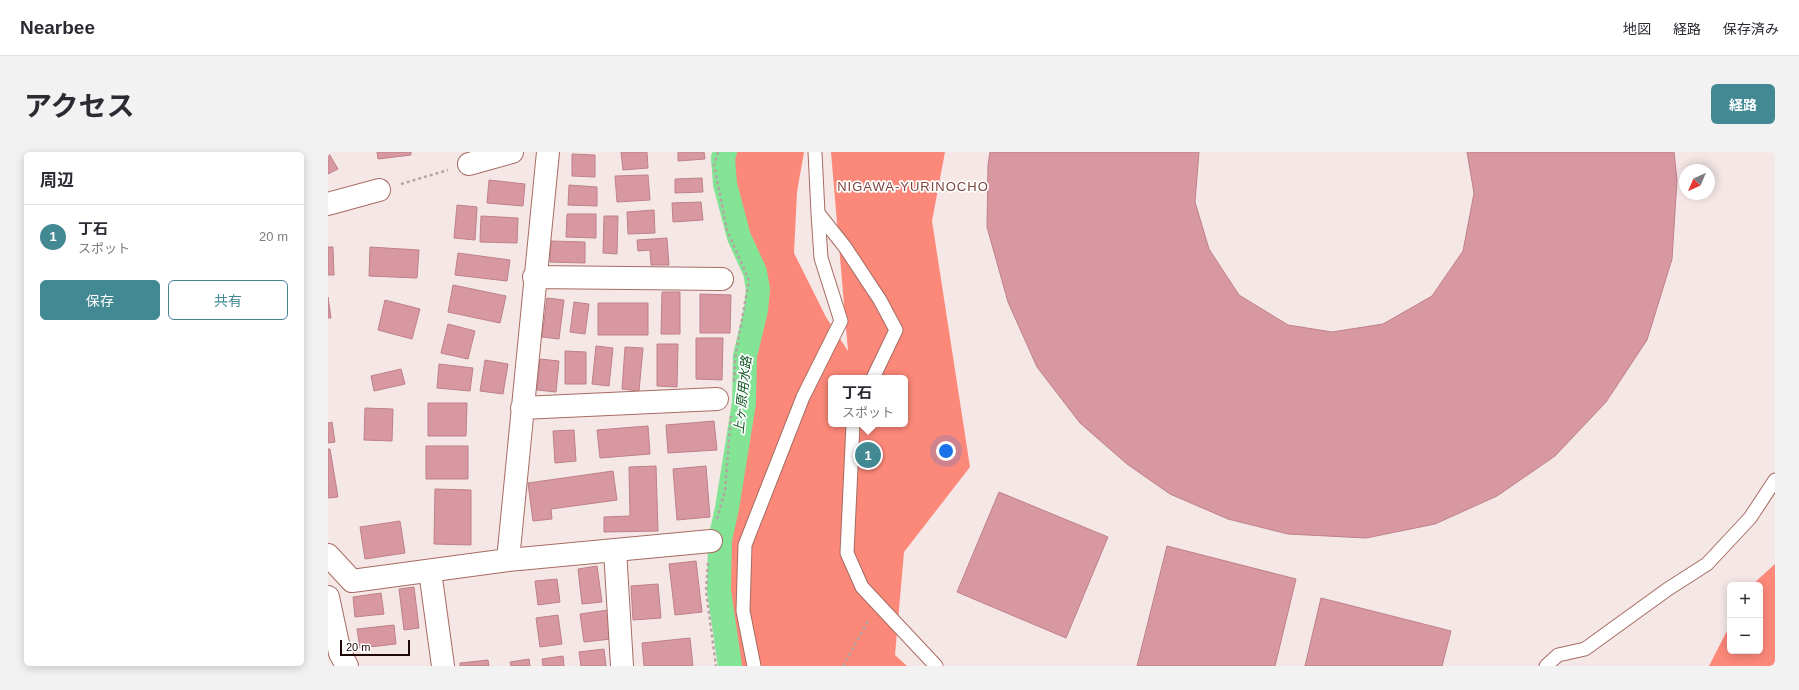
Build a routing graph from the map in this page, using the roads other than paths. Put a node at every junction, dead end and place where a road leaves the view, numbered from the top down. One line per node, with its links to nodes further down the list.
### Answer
1 (512, 152): 4 (street)
2 (548, 152): 8 (street)
3 (815, 152): 7 (lane)
4 (469, 164)
5 (379, 190): 6 (street)
6 (328, 204)
7 (818, 213): 10 (lane); 24 (lane)
8 (534, 277): 9 (street); 12 (street)
9 (722, 279)
10 (874, 375)
11 (717, 399): 12 (street)
12 (522, 408): 18 (street)
13 (853, 427): 25 (lane)
14 (1775, 480): 26 (lane)
15 (711, 541): 16 (street)
16 (615, 550): 18 (street); 23 (street)
17 (328, 555): 19 (street)
18 (508, 560): 19 (street)
19 (430, 571): 22 (street)
20 (328, 597): 21 (street)
21 (346, 666)
22 (443, 666)
23 (622, 666)
24 (754, 666)
25 (936, 666)
26 (1546, 666)

